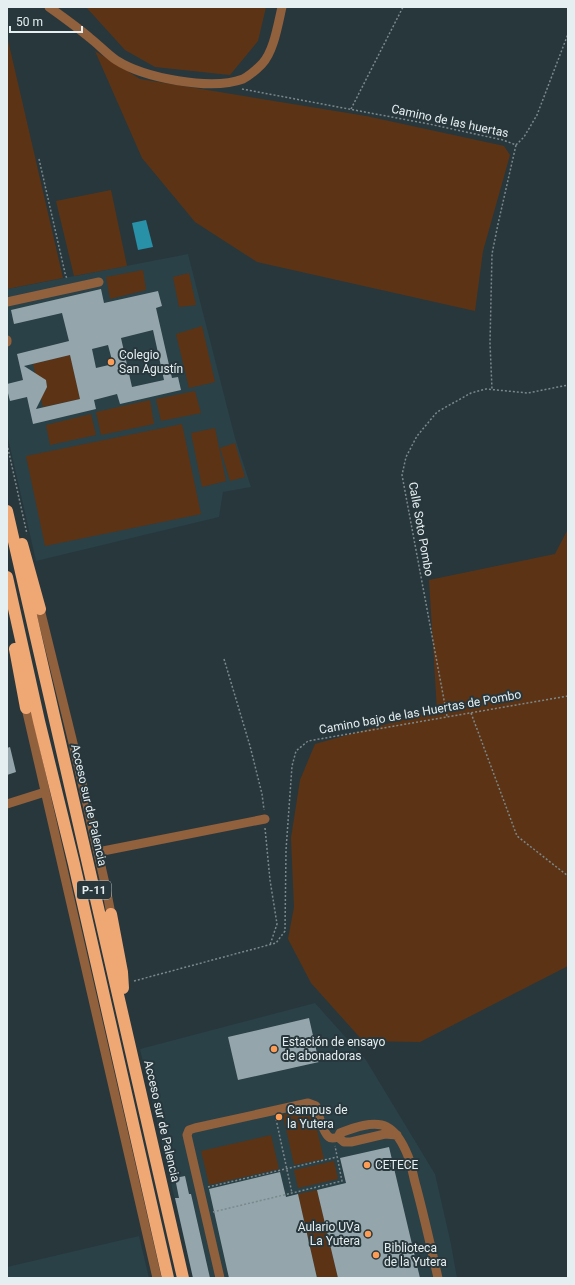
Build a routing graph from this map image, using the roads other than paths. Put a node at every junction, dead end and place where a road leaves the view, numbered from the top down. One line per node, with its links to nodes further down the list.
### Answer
1 (49, 7): 2 (lane)
2 (282, 7)
3 (99, 282): 4 (lane)
4 (7, 302)
5 (7, 512): 8 (highway); 15 (highway, Acceso sur de Palencia / P-11)
6 (7, 577): 19 (highway, P-11)
7 (7, 600): 9 (highway)
8 (40, 609): 13 (lane)
9 (26, 708): 10 (lane)
10 (45, 792): 11 (lane); 19 (lane)
11 (7, 804)
12 (265, 819): 13 (lane)
13 (98, 852): 14 (lane)
14 (111, 914): 15 (highway)
15 (125, 1022): 18 (highway, Acceso sur de Palencia / P-11)
16 (397, 1135): 17 (lane); 17 (lane); 21 (lane)
17 (336, 1138): 20 (lane)
18 (182, 1274)
19 (164, 1277)
20 (220, 1278)
21 (438, 1278)

